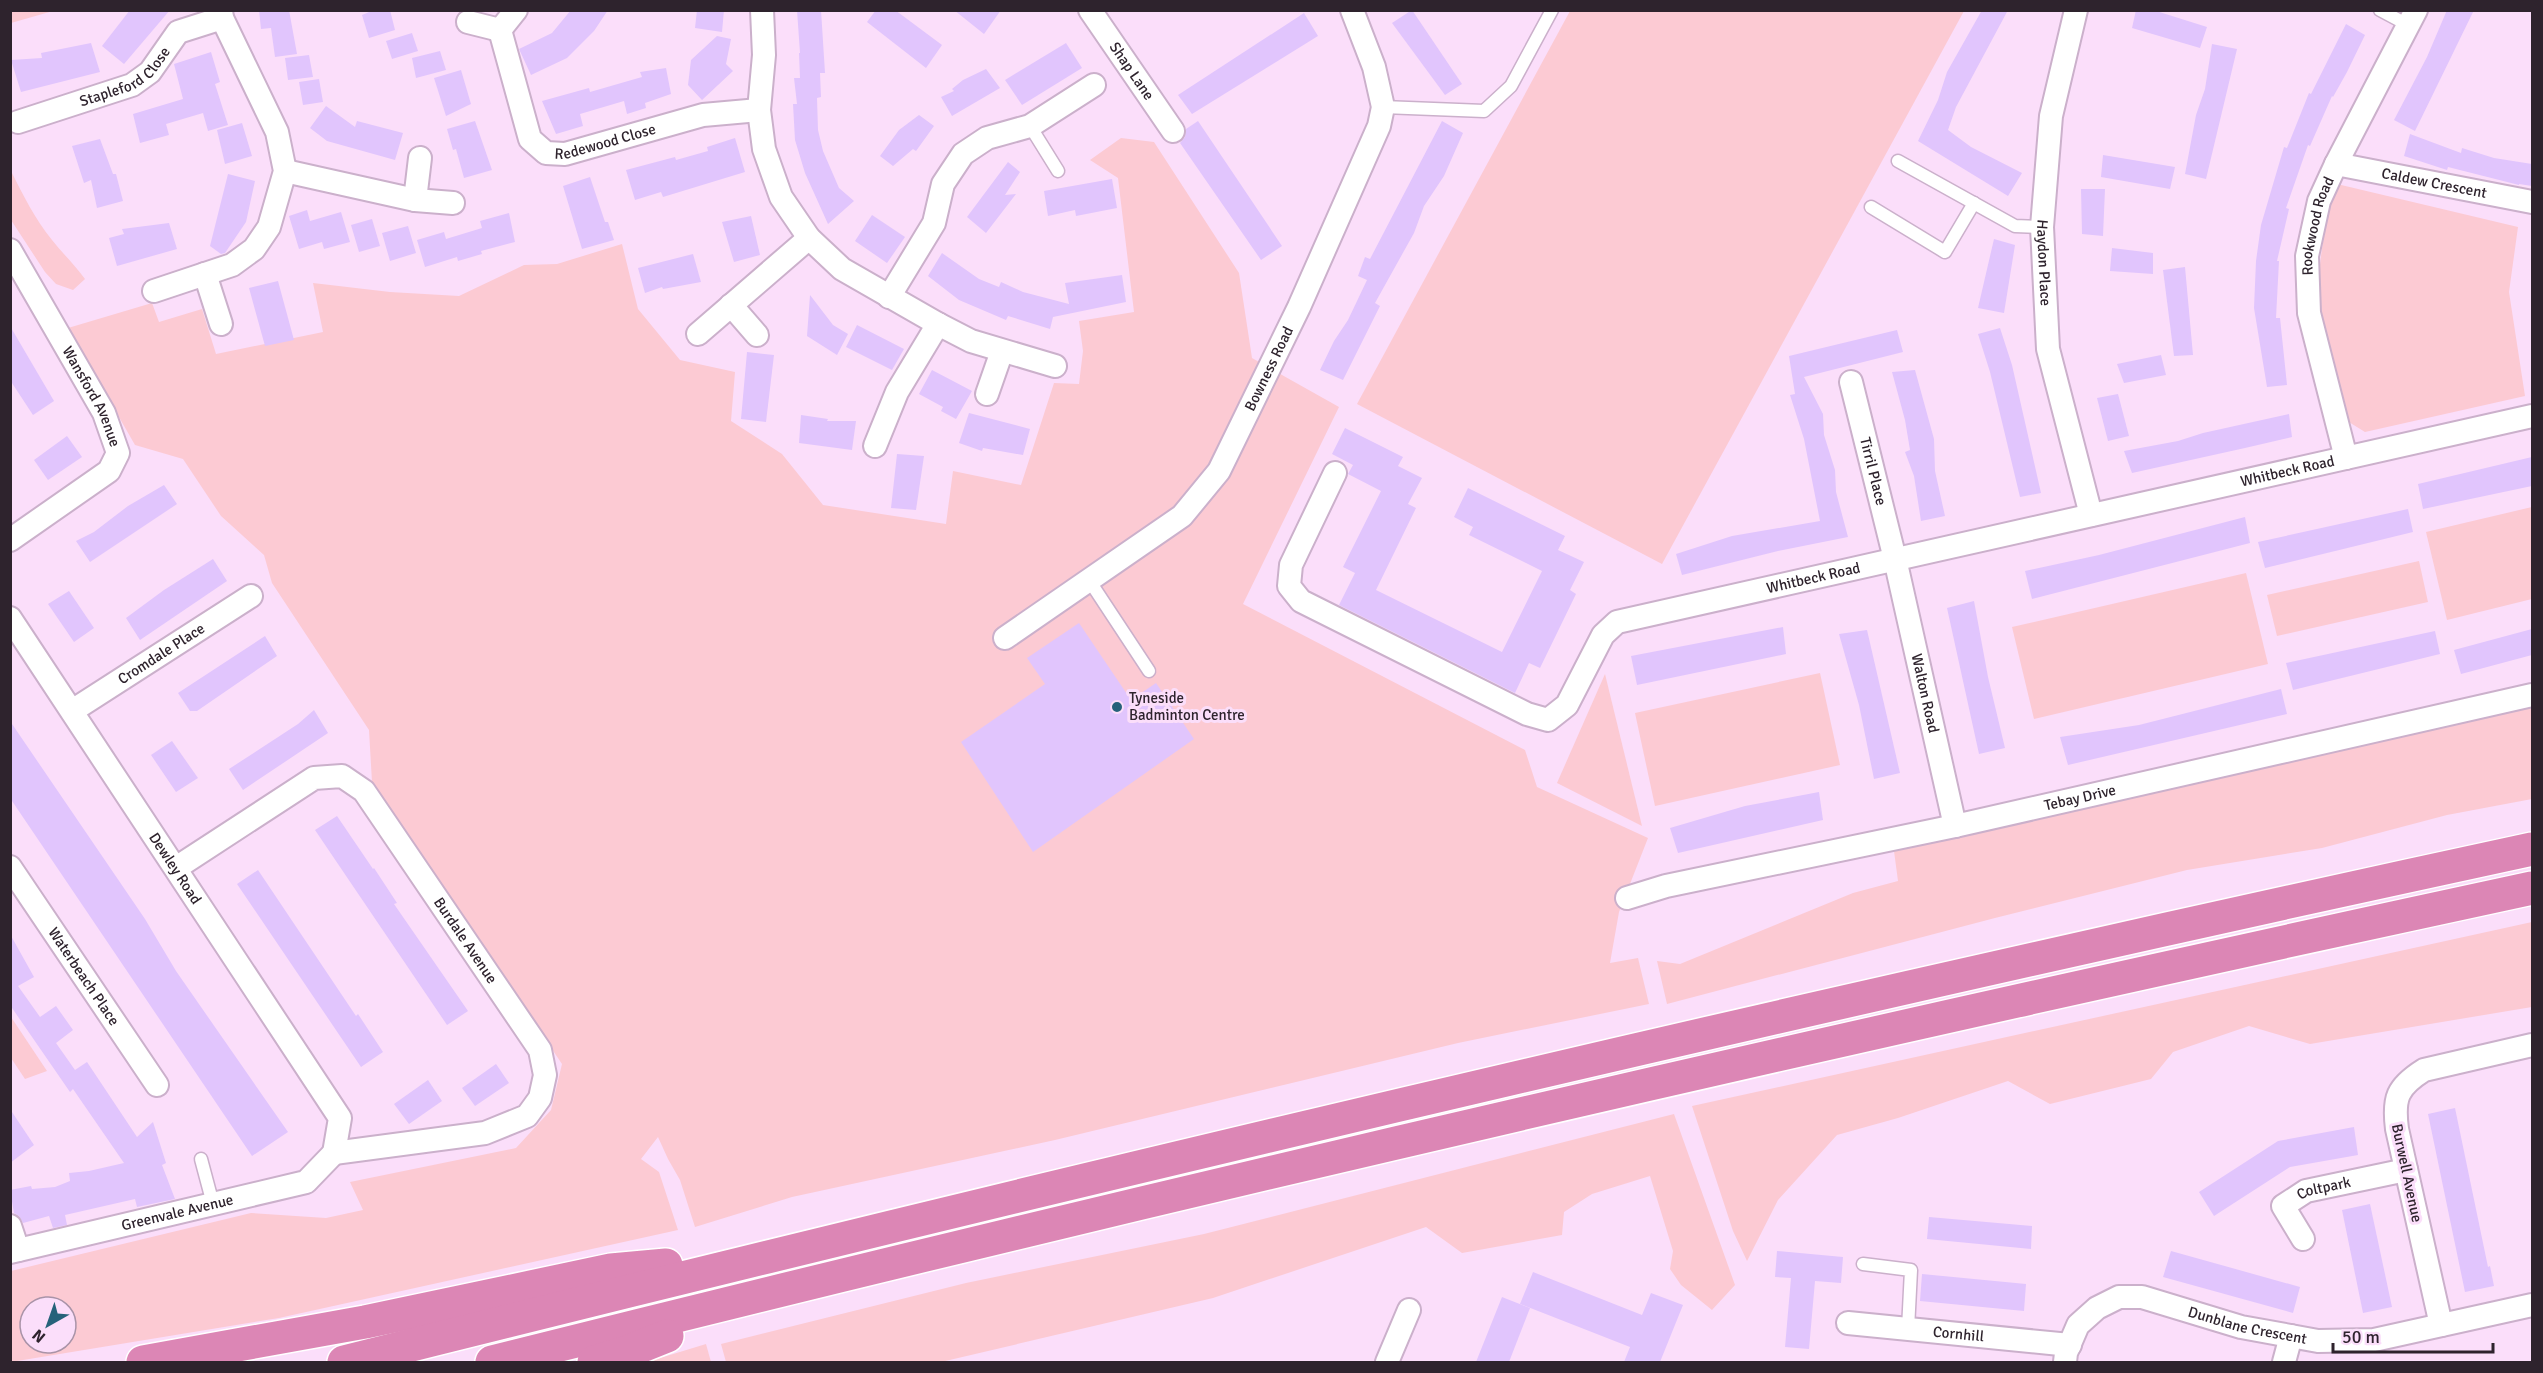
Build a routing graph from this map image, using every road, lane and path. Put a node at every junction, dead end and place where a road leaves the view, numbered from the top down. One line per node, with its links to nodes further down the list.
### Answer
1 (516, 10): 11 (street)
2 (762, 10): 14 (street)
3 (1090, 10): 17 (street, Shap Lane)
4 (1352, 10): 13 (street, Bowness Road)
5 (1552, 10): 13 (lane)
6 (2076, 10): 28 (street, Haydon Place)
7 (2380, 10): 9 (lane)
8 (222, 14): 15 (street, Stapleford Close); 21 (street, Stapleford Close)
9 (2413, 18): 20 (street, Rookwood Road)
10 (468, 22): 11 (street)
11 (500, 30): 14 (street, Redewood Close)
12 (1094, 85): 16 (street)
13 (1383, 107): 50 (street, Bowness Road)
14 (759, 110): 29 (street)
15 (18, 122)
16 (1030, 126): 22 (lane); 33 (street)
17 (1173, 130)
18 (420, 158): 23 (street)
19 (1898, 161): 26 (lane)
20 (2336, 164): 24 (street, Caldew Crescent); 45 (street, Rookwood Road)
21 (285, 171): 23 (street); 31 (street, Stapleford Close)
22 (1058, 171)
23 (415, 200): 25 (street)
24 (2532, 202)
25 (453, 203)
26 (1974, 203): 27 (lane); 28 (lane)
27 (1871, 207)
28 (2042, 227): 47 (street, Haydon Place)
29 (809, 238): 33 (street); 34 (street)
30 (10, 250): 48 (street, Wansford Avenue)
31 (205, 274): 32 (street, Stapleford Close); 35 (street)
32 (154, 291)
33 (889, 297): 36 (street)
34 (731, 305): 37 (street); 38 (street)
35 (221, 324)
36 (938, 324): 39 (street); 44 (street)
37 (698, 334)
38 (757, 335)
39 (1002, 351): 40 (street); 42 (street)
40 (1055, 366)
41 (1851, 382): 49 (street, Tirril Place)
42 (987, 394)
43 (2532, 416): 45 (street, Whitbeck Road)
44 (875, 446)
45 (2346, 458): 47 (street, Whitbeck Road)
46 (1335, 473): 49 (street, Whitbeck Road)
47 (2091, 515): 49 (street, Whitbeck Road)
48 (10, 540)
49 (1895, 559): 57 (street, Walton Road)
50 (1089, 580): 53 (street, Bowness Road); 54 (lane)
51 (251, 596): 56 (street, Cromdale Place)
52 (10, 618): 56 (street, Dewley Road)
53 (1005, 638)
54 (1149, 671)
55 (2532, 695): 57 (street, Tebay Drive)
56 (72, 711): 60 (street, Dewley Road)
57 (1954, 826): 62 (street, Tebay Drive)
58 (2532, 849): 72 (highway)
59 (10, 867): 64 (street, Waterbeach Place)
60 (176, 868): 65 (street, Dewley Road); 65 (street, Burdale Avenue)
61 (2532, 888): 74 (highway)
62 (1627, 898)
63 (2532, 1045): 67 (street, Burwell Avenue)
64 (157, 1085)
65 (334, 1153): 68 (street, Greenvale Avenue)
66 (201, 1159): 68 (lane)
67 (2406, 1170): 70 (street, Coltpark); 79 (street, Burwell Avenue)
68 (213, 1204): 71 (street, Greenvale Avenue)
69 (10, 1226): 71 (street)
70 (2303, 1239)
71 (14, 1251)
72 (775, 1254): 83 (highway); 84 (highway)
73 (1863, 1264): 80 (lane)
74 (771, 1292): 85 (highway); 86 (highway)
75 (2142, 1297): 81 (street, Dunblane Crescent); 82 (street, Cornhill)
76 (2532, 1305): 79 (street, Dunblane Crescent)
77 (1409, 1310): 87 (street)
78 (1848, 1323): 80 (street, Cornhill)
79 (2441, 1325): 81 (street, Dunblane Crescent)
80 (1908, 1329): 82 (street, Cornhill)
81 (2291, 1336): 88 (street)
82 (2067, 1354)
83 (143, 1362)
84 (344, 1362)
85 (492, 1362)
86 (594, 1362)
87 (1386, 1362)
88 (2284, 1362)

